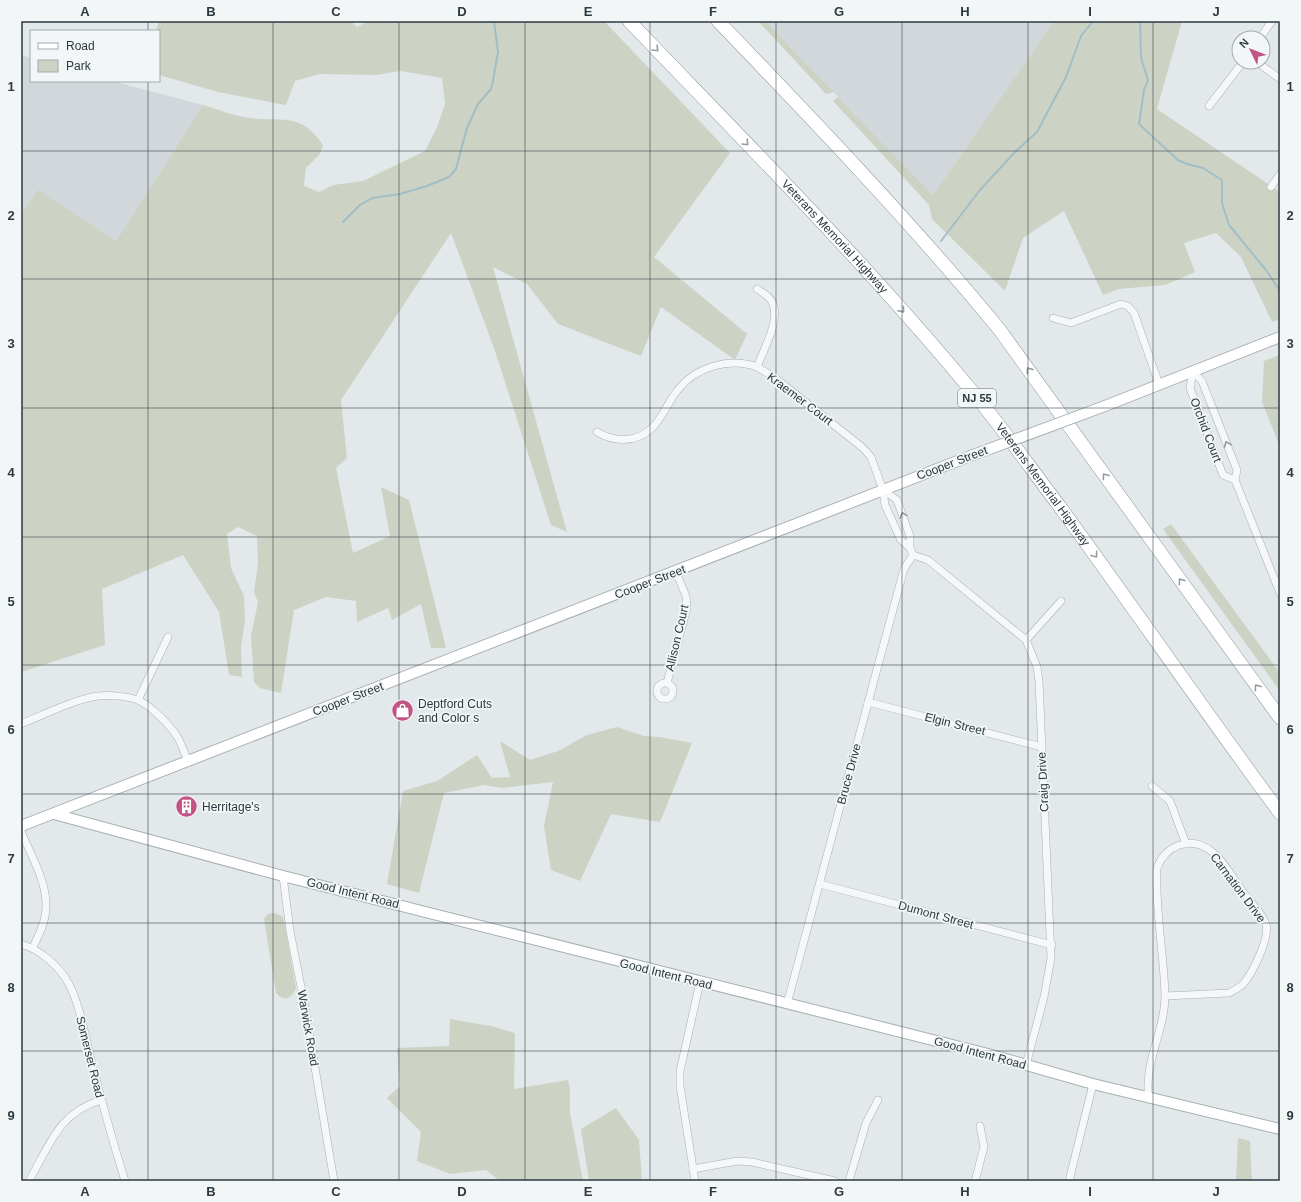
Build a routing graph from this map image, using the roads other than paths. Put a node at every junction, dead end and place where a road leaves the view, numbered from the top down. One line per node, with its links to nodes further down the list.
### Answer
1 (629, 21): 35 (highway, Veterans Memorial Highway / NJ 55, one-way to 35)
2 (719, 21): 30 (highway, one-way to 2)
3 (1272, 21): 4 (street)
4 (1266, 30)
5 (1237, 70): 8 (street)
6 (1268, 70): 7 (street)
7 (1280, 78)
8 (1209, 106)
9 (1280, 174): 10 (street)
10 (1271, 187)
11 (758, 289): 14 (street)
12 (1053, 318): 16 (street)
13 (1280, 337): 15 (main road, Cooper Street)
14 (757, 367): 17 (street, Kraemer Court); 19 (street, Kraemer Court)
15 (1193, 372): 16 (main road, Cooper Street); 18 (street, Orchid Court, one-way to 15); 18 (street, Orchid Court)
16 (1159, 384): 19 (main road, Cooper Street, bridge)
17 (597, 432)
18 (1235, 480): 23 (street, Orchid Court)
19 (883, 490): 20 (street); 20 (street, one-way to 19); 22 (main road, Cooper Street)
20 (910, 548): 21 (street)
21 (913, 555): 26 (street, Craig Drive); 29 (street, Bruce Drive)
22 (676, 572): 27 (street, Allison Court); 33 (main road, Cooper Street)
23 (1280, 593)
24 (1061, 601): 26 (street)
25 (168, 636): 28 (street)
26 (1026, 640): 32 (street, Craig Drive)
27 (667, 683)
28 (138, 700): 31 (street); 33 (street)
29 (868, 702): 32 (street, Elgin Street); 41 (street, Bruce Drive)
30 (1280, 718)
31 (21, 724)
32 (1042, 747): 43 (street, Craig Drive)
33 (188, 760): 36 (main road, Cooper Street)
34 (1152, 786): 39 (street)
35 (1280, 813)
36 (54, 814): 37 (main road, Cooper Street); 40 (main road, Good Intent Road)
37 (21, 826)
38 (21, 831): 44 (street)
39 (1186, 844): 46 (street); 46 (street, Carnation Drive)
40 (283, 876): 45 (main road, Good Intent Road); 58 (street, Warwick Road)
41 (820, 884): 43 (street, Dumont Street); 47 (street, Bruce Drive)
42 (21, 944): 44 (street)
43 (1052, 945): 48 (street, Craig Drive)
44 (33, 947): 51 (street, Somerset Road)
45 (700, 982): 47 (main road, Good Intent Road); 55 (street)
46 (1165, 996): 50 (street)
47 (787, 1004): 48 (main road, Good Intent Road)
48 (1026, 1065): 49 (main road, Good Intent Road)
49 (1093, 1084): 50 (main road, Good Intent Road); 63 (street)
50 (1149, 1098): 54 (main road, Good Intent Road)
51 (101, 1100): 56 (street); 57 (street, Somerset Road)
52 (878, 1100): 61 (street)
53 (980, 1126): 62 (street)
54 (1280, 1130)
55 (693, 1169): 59 (street); 60 (street)
56 (29, 1181)
57 (125, 1181)
58 (334, 1181)
59 (695, 1181)
60 (835, 1181)
61 (849, 1181)
62 (975, 1181)
63 (1069, 1181)

